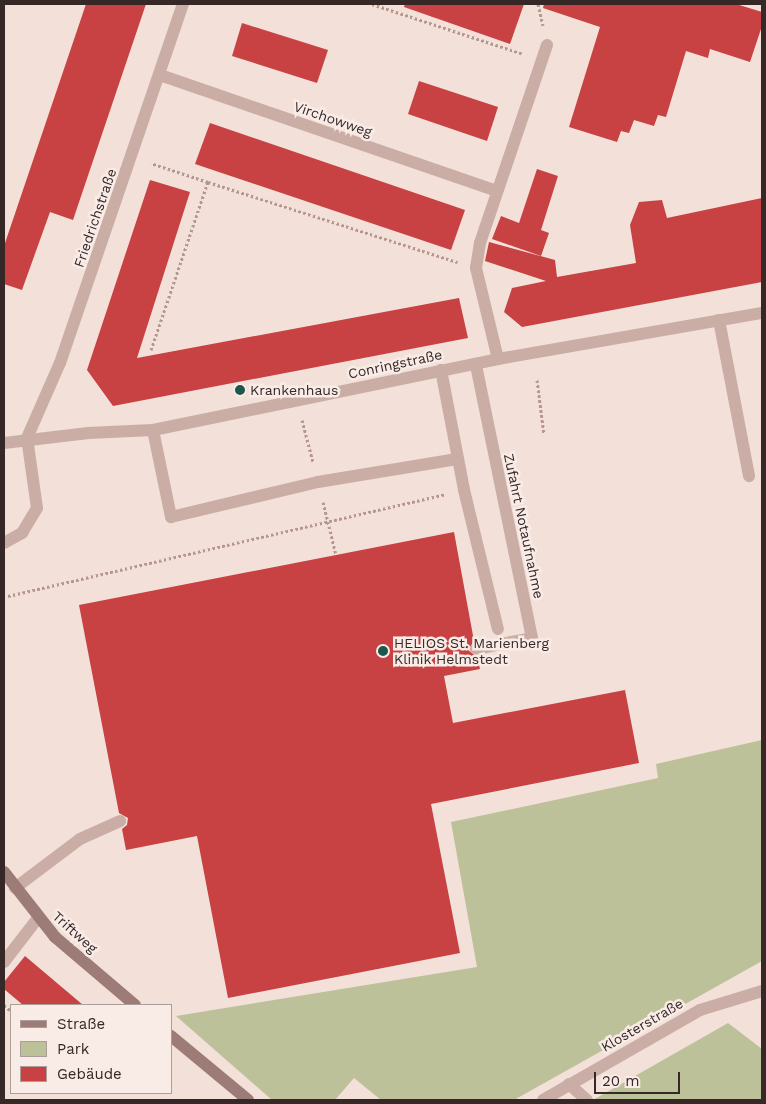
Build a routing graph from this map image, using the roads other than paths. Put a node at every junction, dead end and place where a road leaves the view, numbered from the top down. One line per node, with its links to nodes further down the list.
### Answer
1 (183, 4): 3 (street, Friedrichstraße)
2 (547, 45): 4 (street)
3 (160, 75): 4 (street, Virchowweg); 11 (street, Friedrichstraße)
4 (497, 191): 7 (street)
5 (762, 313): 6 (street, Conringstraße)
6 (719, 320): 7 (street, Conringstraße); 14 (street)
7 (498, 359): 8 (street, Conringstraße)
8 (476, 364): 9 (street, Conringstraße); 17 (street, Zufahrt Notaufnahme)
9 (441, 370): 10 (street, Conringstraße); 13 (street)
10 (153, 430): 11 (street, Conringstraße); 13 (street)
11 (27, 438): 12 (street, Conringstraße); 15 (street)
12 (4, 443)
13 (457, 458): 16 (street)
14 (749, 476)
15 (4, 543)
16 (498, 629)
17 (476, 649)
18 (120, 821): 20 (street)
19 (4, 872): 20 (main road, Triftweg)
20 (15, 888): 21 (main road, Triftweg)
21 (38, 918): 22 (street); 24 (main road, Triftweg)
22 (4, 962)
23 (762, 991): 26 (street, Klosterstraße)
24 (134, 1004)
25 (172, 1037): 27 (main road)
26 (569, 1084): 28 (street, Klosterstraße); 29 (street)
27 (248, 1100)
28 (543, 1100)
29 (587, 1100)

